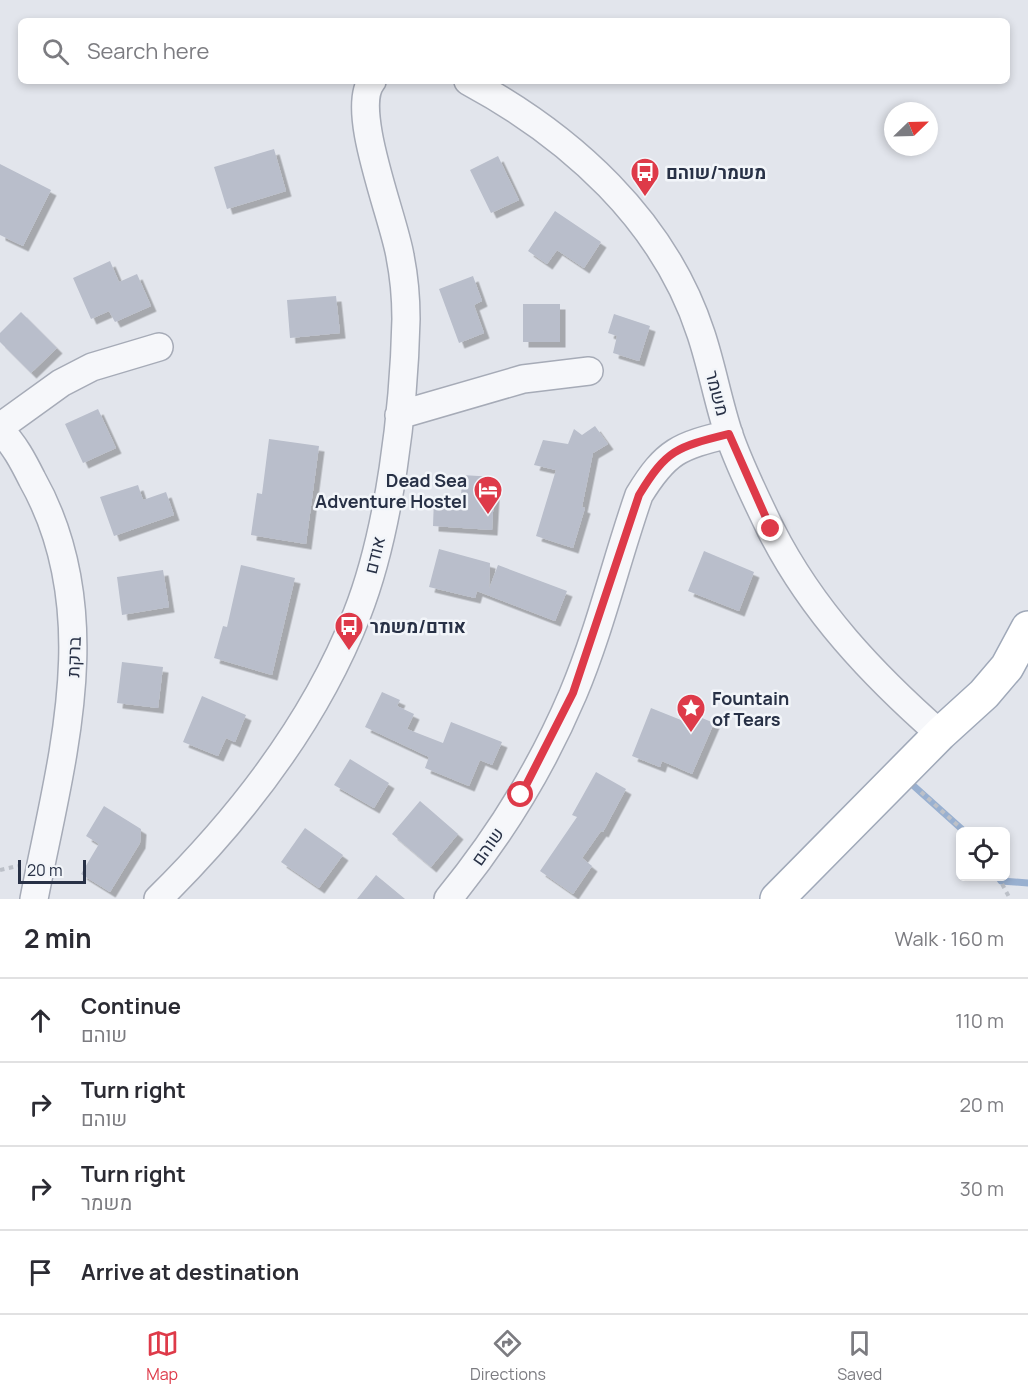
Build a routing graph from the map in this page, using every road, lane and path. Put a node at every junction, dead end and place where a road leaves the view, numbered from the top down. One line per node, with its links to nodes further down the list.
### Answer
1 (370, 84): 5 (street, אודם)
2 (473, 84): 7 (street, משמר)
3 (159, 347): 6 (street)
4 (589, 371): 5 (street)
5 (399, 416): 14 (street, אודם)
6 (0, 428): 13 (street, ברקת)
7 (729, 434): 9 (street, משמר); 15 (street, שוהם)
8 (1028, 628): 9 (main road)
9 (940, 734): 10 (main road)
10 (901, 776): 11 (path); 16 (main road)
11 (960, 827)
12 (1001, 881): 17 (path)
13 (34, 899)
14 (158, 899)
15 (448, 899)
16 (777, 899)
17 (1010, 899)

